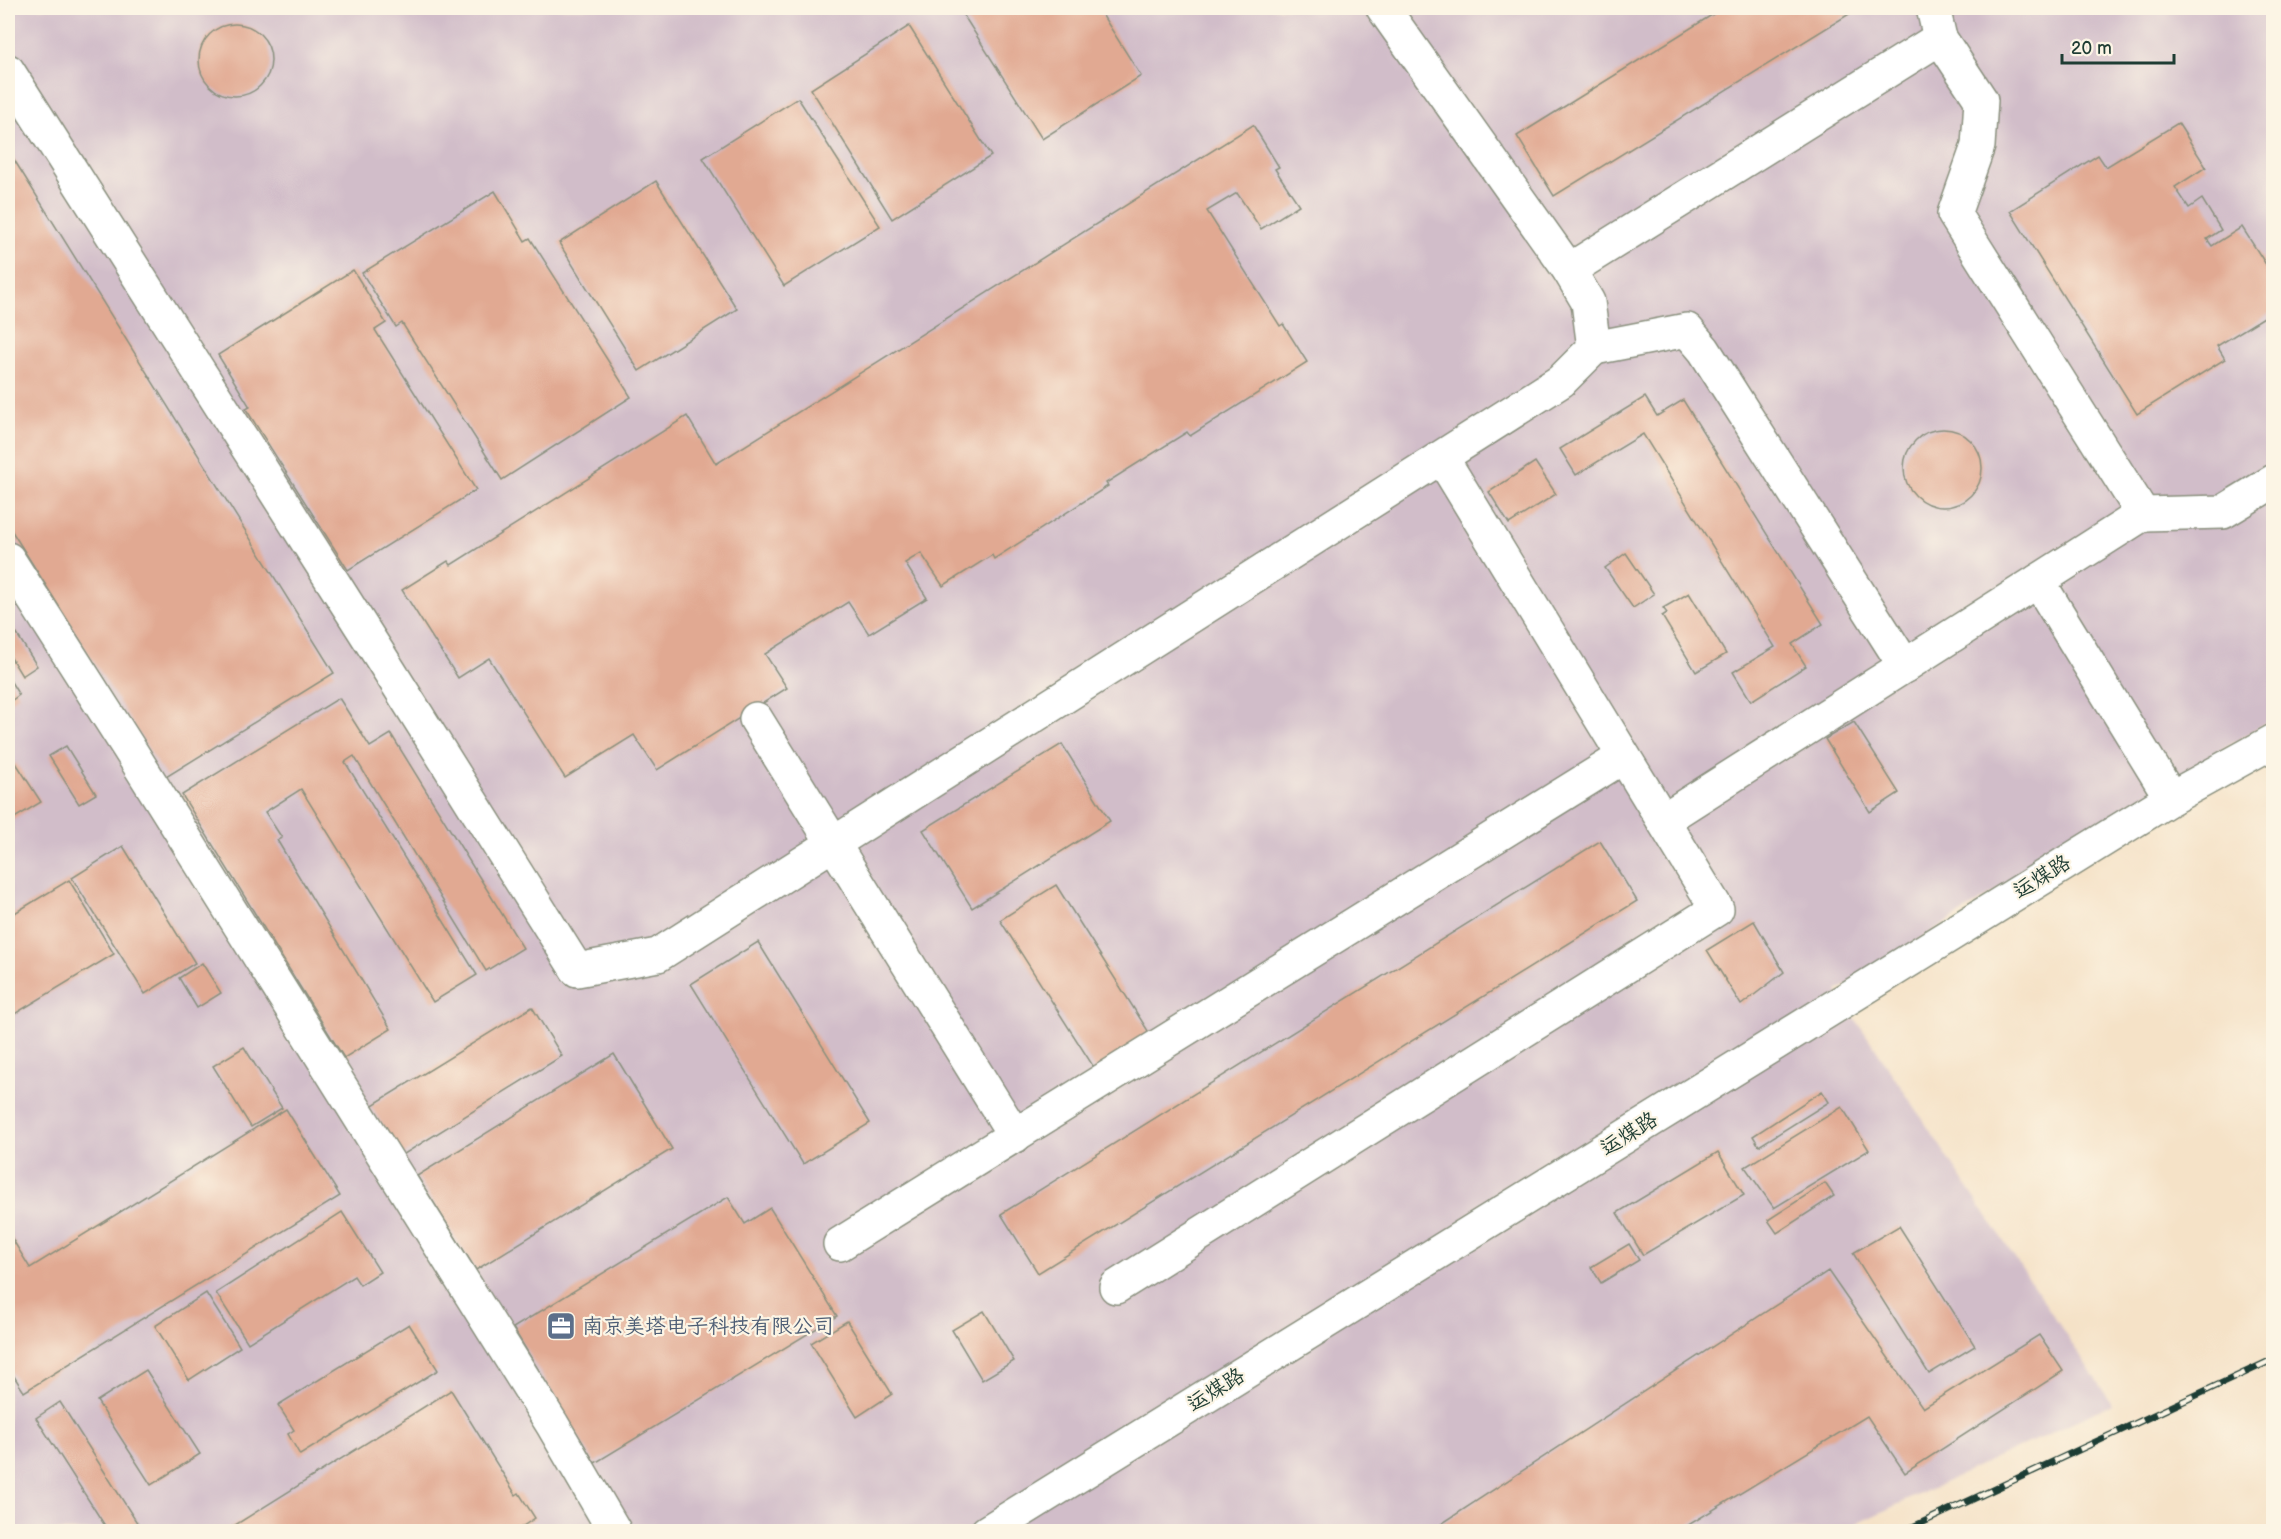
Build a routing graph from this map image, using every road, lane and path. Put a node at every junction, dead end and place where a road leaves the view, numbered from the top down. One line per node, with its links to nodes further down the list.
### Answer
1 (1383, 8): 4 (street)
2 (1936, 23): 4 (street); 8 (street)
3 (8, 71): 17 (street)
4 (1569, 270): 5 (street)
5 (1594, 348): 6 (street); 11 (street)
6 (1442, 458): 14 (street); 17 (street)
7 (2274, 481): 8 (street)
8 (2143, 514): 10 (street)
9 (8, 559): 21 (street)
10 (2038, 581): 11 (street); 15 (street)
11 (1905, 666): 16 (street)
12 (756, 719): 17 (street)
13 (2274, 741): 15 (street, 运煤路)
14 (1623, 757): 16 (street); 18 (street)
15 (2171, 798): 22 (street, 运煤路)
16 (1663, 820): 20 (street)
17 (834, 844): 18 (street)
18 (1015, 1136): 19 (street)
19 (840, 1244)
20 (1116, 1287)
21 (615, 1532)
22 (987, 1532)

